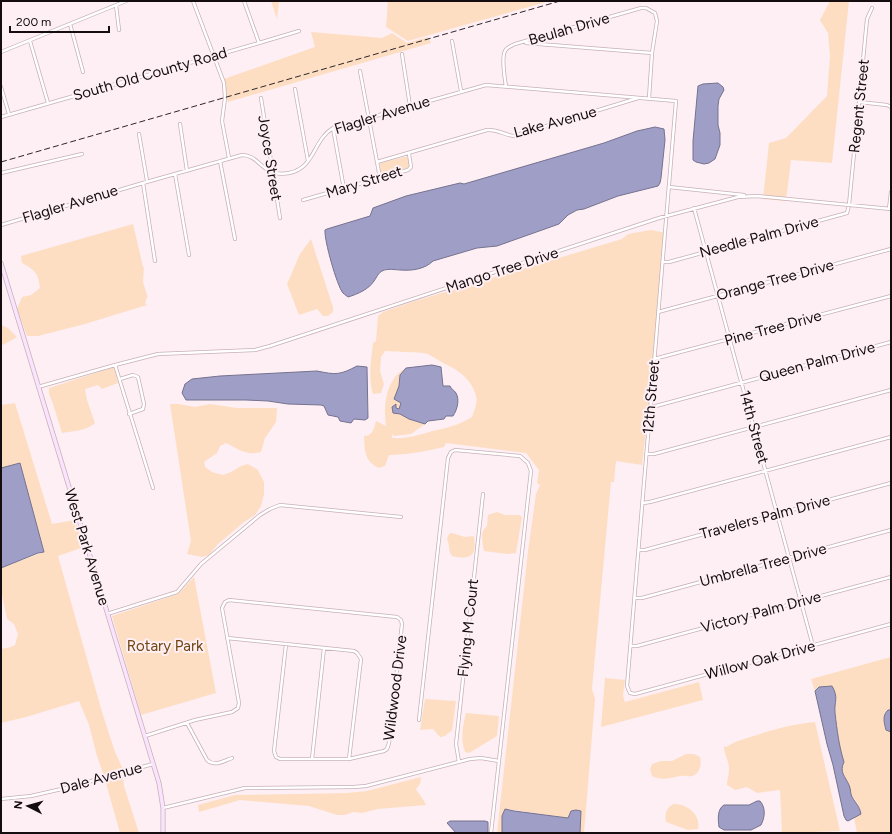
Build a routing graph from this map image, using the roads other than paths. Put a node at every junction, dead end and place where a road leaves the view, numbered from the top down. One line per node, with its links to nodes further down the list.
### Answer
1 (126, 1): 4 (street)
2 (193, 1): 16 (street)
3 (244, 1): 12 (street)
4 (116, 5): 6 (street); 7 (street)
5 (872, 8): 27 (street, Regent Street)
6 (70, 24): 10 (street); 18 (street)
7 (119, 30)
8 (298, 30): 12 (street, South Old County Road)
9 (452, 40): 22 (street)
10 (30, 41): 13 (street); 28 (street)
11 (523, 42): 14 (street); 14 (street, Beulah Drive); 20 (street, Beulah Drive)
12 (259, 43): 16 (street, South Old County Road)
13 (1, 52)
14 (652, 53): 25 (street, Beulah Drive)
15 (402, 54): 29 (street)
16 (213, 55): 28 (street, South Old County Road); 39 (street)
17 (360, 71): 33 (street)
18 (83, 72)
19 (1, 86): 31 (street)
20 (506, 87): 22 (street, Flagler Avenue); 24 (street, Flagler Avenue)
21 (295, 89): 41 (street)
22 (461, 91): 29 (street, Flagler Avenue)
23 (261, 98): 46 (street, Joyce Street)
24 (640, 98): 25 (street, Flagler Avenue); 38 (street, Lake Avenue)
25 (649, 98): 26 (street, Flagler Avenue)
26 (676, 101): 50 (street, 12th Street)
27 (859, 102): 30 (street); 55 (street, Regent Street)
28 (48, 103): 31 (street, South Old County Road)
29 (410, 106): 33 (street, Flagler Avenue)
30 (891, 107)
31 (9, 114): 32 (street, South Old County Road)
32 (1, 117)
33 (369, 118): 35 (street, Flagler Avenue); 42 (street)
34 (180, 124): 43 (street)
35 (333, 128): 41 (street, Flagler Avenue); 51 (street)
36 (139, 134): 48 (street)
37 (82, 154): 44 (street)
38 (409, 154): 42 (street, Lake Avenue); 47 (street, Mary Street)
39 (229, 158): 40 (street, Flagler Avenue); 46 (street, Flagler Avenue)
40 (220, 161): 43 (street, Flagler Avenue); 61 (street)
41 (308, 162): 46 (street, Flagler Avenue)
42 (377, 162): 47 (street)
43 (187, 171): 45 (street, Flagler Avenue)
44 (1, 173)
45 (175, 174): 48 (street, Flagler Avenue); 64 (street)
46 (272, 174): 59 (street, Joyce Street)
47 (380, 178): 51 (street, Mary Street)
48 (147, 181): 49 (street, Flagler Avenue)
49 (143, 182): 60 (street, Flagler Avenue); 65 (street)
50 (669, 187): 53 (street); 58 (street, 12th Street)
51 (344, 188): 54 (street, Mary Street)
52 (891, 192): 57 (street)
53 (748, 195): 55 (street, Mango Tree Drive); 56 (street, Mango Tree Drive)
54 (303, 200)
55 (849, 205): 57 (street, Mango Tree Drive); 63 (street, Needle Palm Drive)
56 (694, 208): 58 (street, Mango Tree Drive); 63 (street, 14th Street)
57 (890, 209)
58 (666, 216): 66 (street, 12th Street); 74 (street, Mango Tree Drive)
59 (280, 218)
60 (1, 225)
61 (234, 239)
62 (891, 249): 68 (street, Orange Tree Drive)
63 (706, 252): 66 (street, Needle Palm Drive); 68 (street, 14th Street)
64 (189, 255)
65 (155, 261)
66 (663, 262): 70 (street, 12th Street)
67 (1, 264): 77 (street, West Park Avenue)
68 (718, 295): 70 (street, Orange Tree Drive); 71 (street, 14th Street)
69 (891, 296): 71 (street, Pine Tree Drive)
70 (658, 312): 73 (street, 12th Street)
71 (730, 339): 73 (street, Pine Tree Drive); 76 (street, 14th Street)
72 (891, 342): 76 (street, Queen Palm Drive)
73 (654, 359): 79 (street, 12th Street)
74 (115, 365): 75 (street); 77 (street, Mango Tree Drive)
75 (120, 379): 80 (street); 80 (street)
76 (742, 383): 79 (street, Queen Palm Drive); 81 (street, 14th Street)
77 (38, 387): 97 (street, West Park Avenue)
78 (891, 390): 81 (street)
79 (650, 406): 83 (street, 12th Street)
80 (129, 414): 86 (street)
81 (754, 427): 83 (street); 84 (street, 14th Street)
82 (891, 437): 84 (street)
83 (646, 454): 88 (street, 12th Street)
84 (765, 471): 88 (street); 89 (street, 14th Street)
85 (891, 483): 89 (street, Travelers Palm Drive)
86 (153, 488)
87 (483, 494): 112 (street, Flying M Court)
88 (643, 503): 92 (street, 12th Street)
89 (777, 514): 92 (street, Travelers Palm Drive); 93 (street, 14th Street)
90 (401, 517): 97 (street)
91 (891, 530): 93 (street, Umbrella Tree Drive)
92 (639, 550): 95 (street, 12th Street)
93 (789, 558): 95 (street, Umbrella Tree Drive); 96 (street, 14th Street)
94 (891, 577): 96 (street, Victory Palm Drive)
95 (635, 598): 101 (street, 12th Street)
96 (801, 602): 101 (street, Victory Palm Drive); 102 (street, 14th Street)
97 (108, 614): 107 (street, West Park Avenue)
98 (891, 624): 102 (street, Willow Oak Drive)
99 (227, 638): 100 (street); 106 (street, Wildwood Drive); 110 (street, Wildwood Drive)
100 (286, 644): 103 (street); 109 (street, Wildwood Drive)
101 (631, 646): 104 (street, 12th Street)
102 (813, 646): 104 (street, Willow Oak Drive)
103 (324, 648): 109 (street); 110 (street)
104 (630, 693)
105 (419, 720): 111 (street)
106 (187, 723): 107 (street); 108 (street)
107 (145, 736): 113 (street, West Park Avenue)
108 (232, 758)
109 (312, 759): 110 (street, Wildwood Drive)
110 (349, 759)
111 (499, 761): 112 (street); 117 (street)
112 (459, 762): 115 (street)
113 (154, 764): 114 (street, Dale Avenue); 115 (street, West Park Avenue)
114 (1, 799)
115 (163, 808): 116 (street, West Park Avenue)
116 (164, 833)
117 (491, 833)

